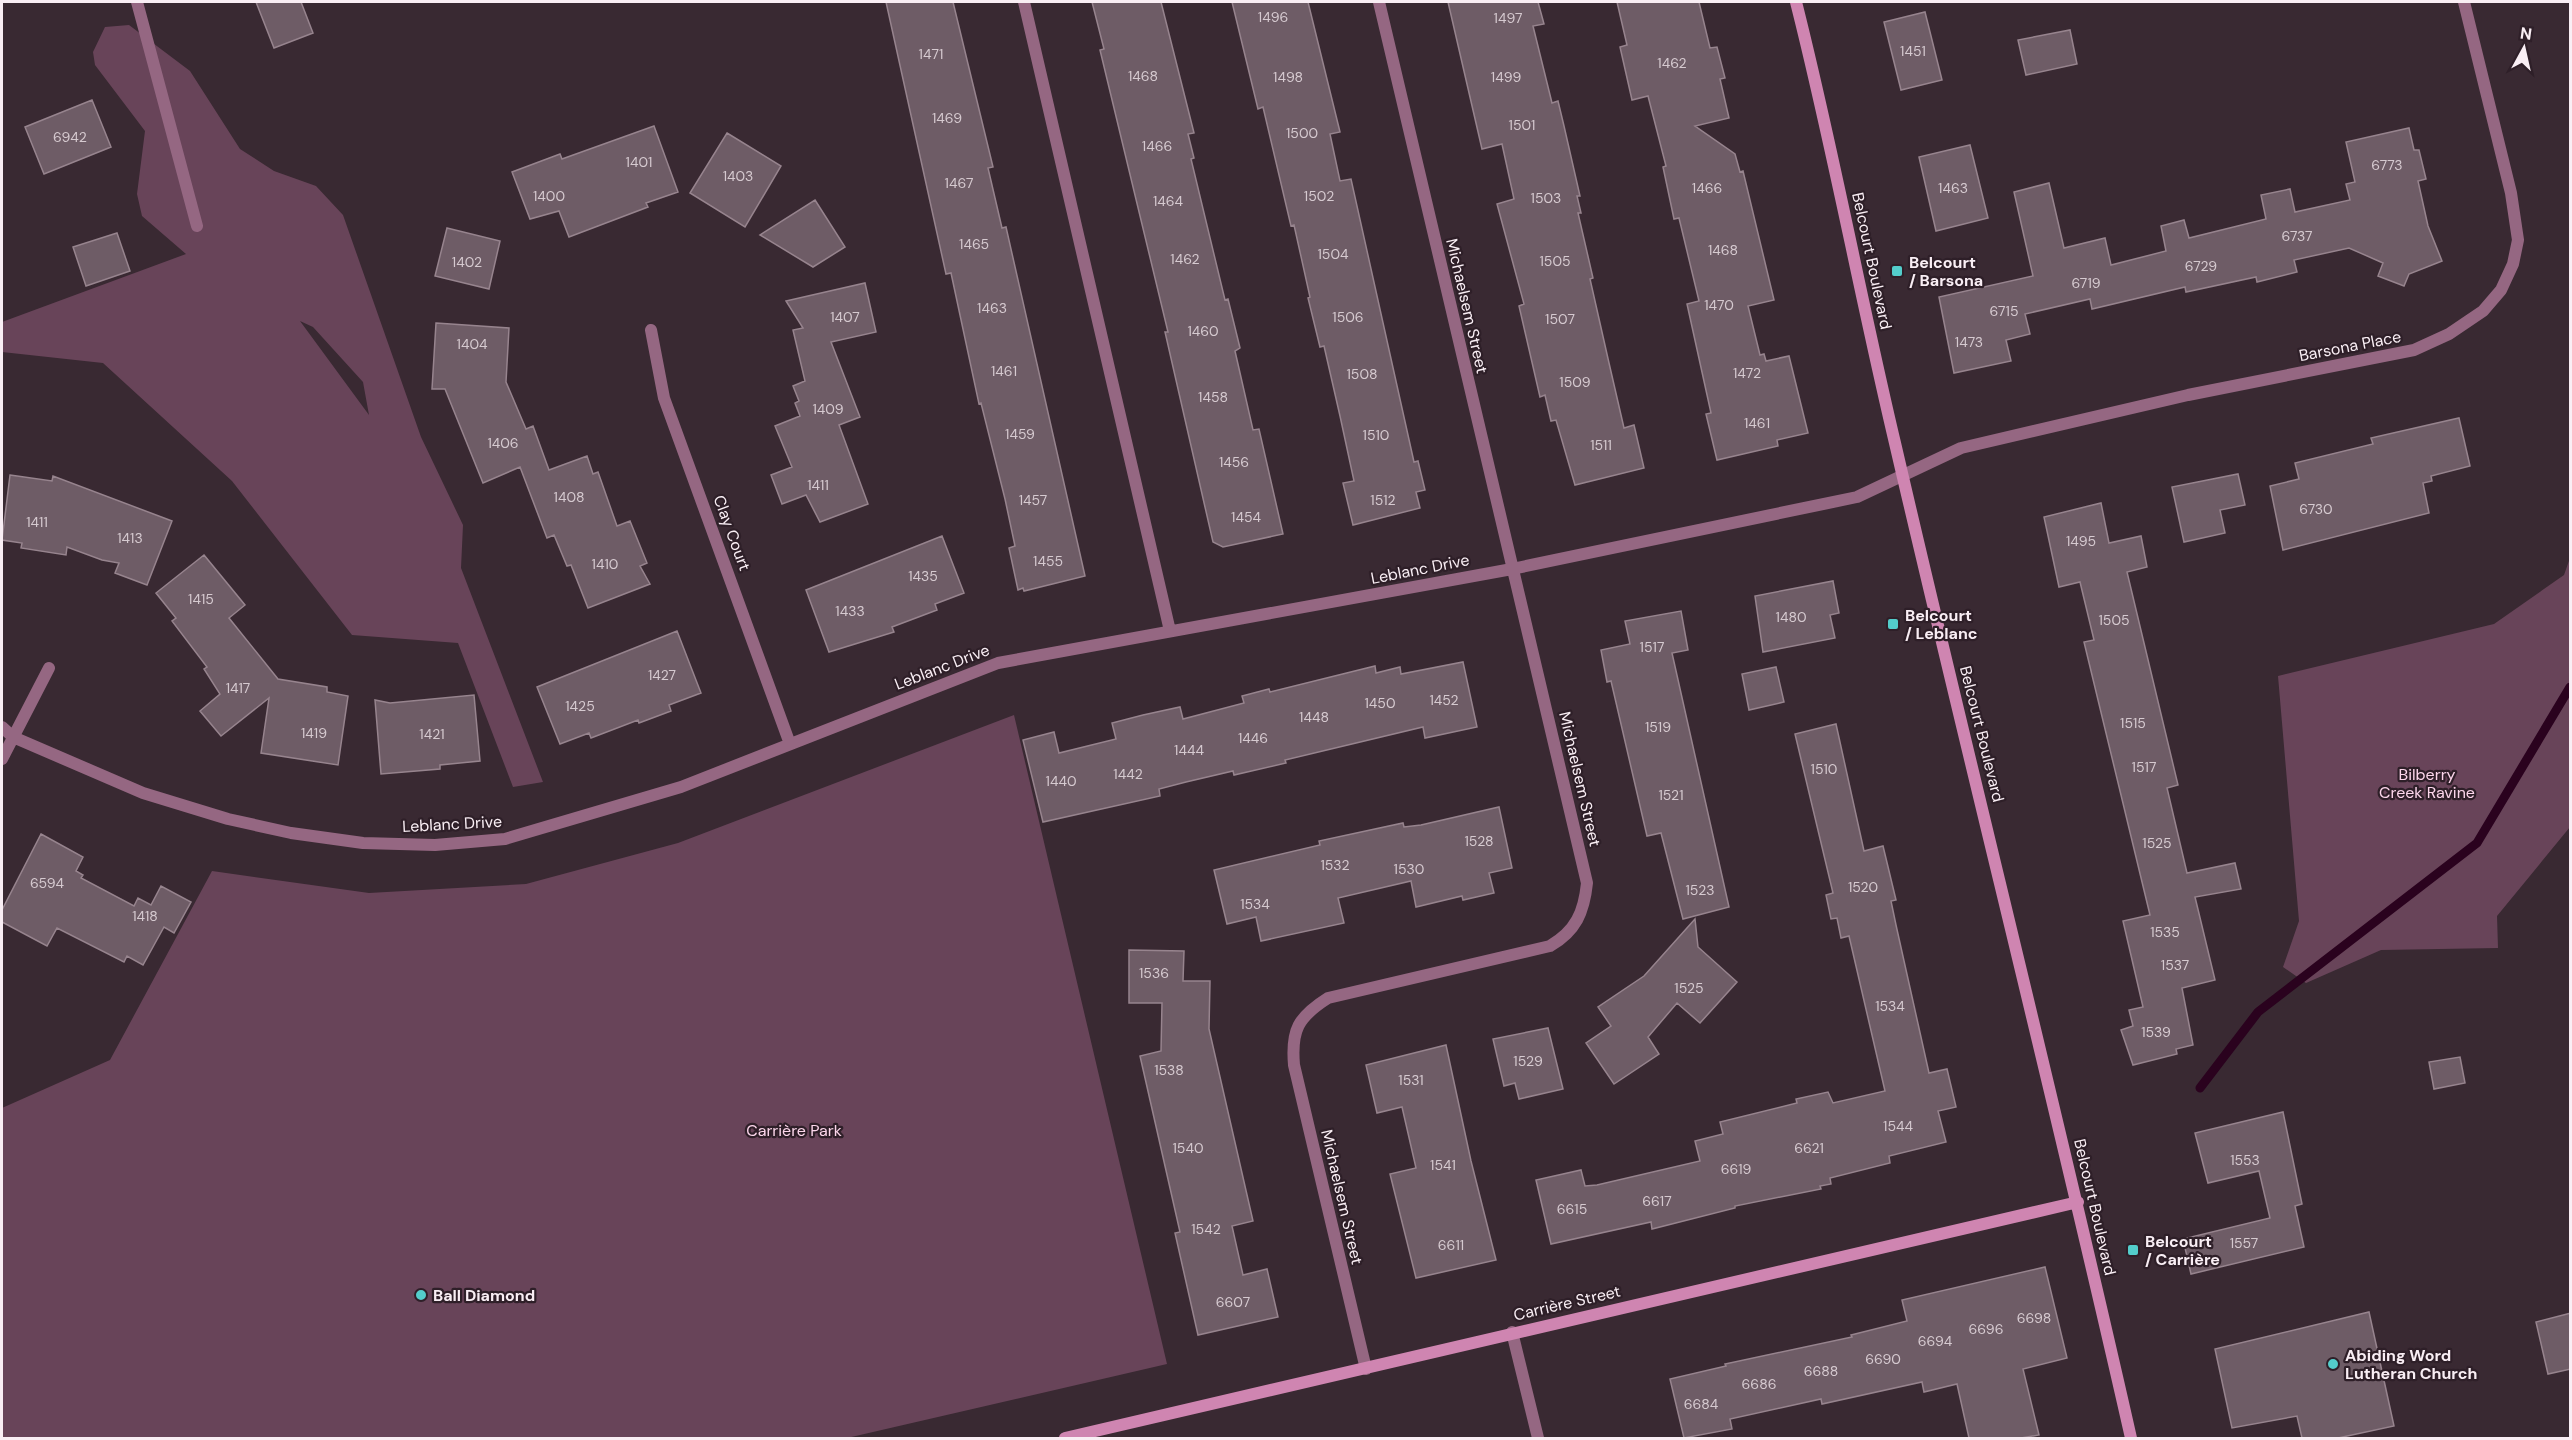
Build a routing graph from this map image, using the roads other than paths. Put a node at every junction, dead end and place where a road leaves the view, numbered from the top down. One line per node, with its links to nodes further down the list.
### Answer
1 (137, 2): 6 (street)
2 (1024, 2): 10 (street)
3 (1379, 2): 9 (street, Michaelsem Street)
4 (1796, 2): 8 (street, Belcourt Boulevard)
5 (2464, 2): 8 (street, Barsona Place)
6 (197, 226)
7 (651, 330): 14 (street, Clay Court)
8 (1902, 475): 9 (street, Leblanc Drive); 16 (street, Belcourt Boulevard)
9 (1512, 569): 10 (street, Leblanc Drive); 18 (street, Michaelsem Street)
10 (1170, 631): 14 (street, Leblanc Drive)
11 (49, 668): 13 (street)
12 (2, 728): 13 (street, Leblanc Drive)
13 (13, 737): 14 (street, Leblanc Drive); 15 (street)
14 (790, 744)
15 (2, 759)
16 (2078, 1202): 17 (street, Carrière Street); 21 (street, Belcourt Boulevard)
17 (1512, 1332): 18 (street, Carrière Street); 20 (street)
18 (1366, 1368): 19 (street, Carrière Street)
19 (1065, 1438)
20 (1538, 1438)
21 (2131, 1438)

